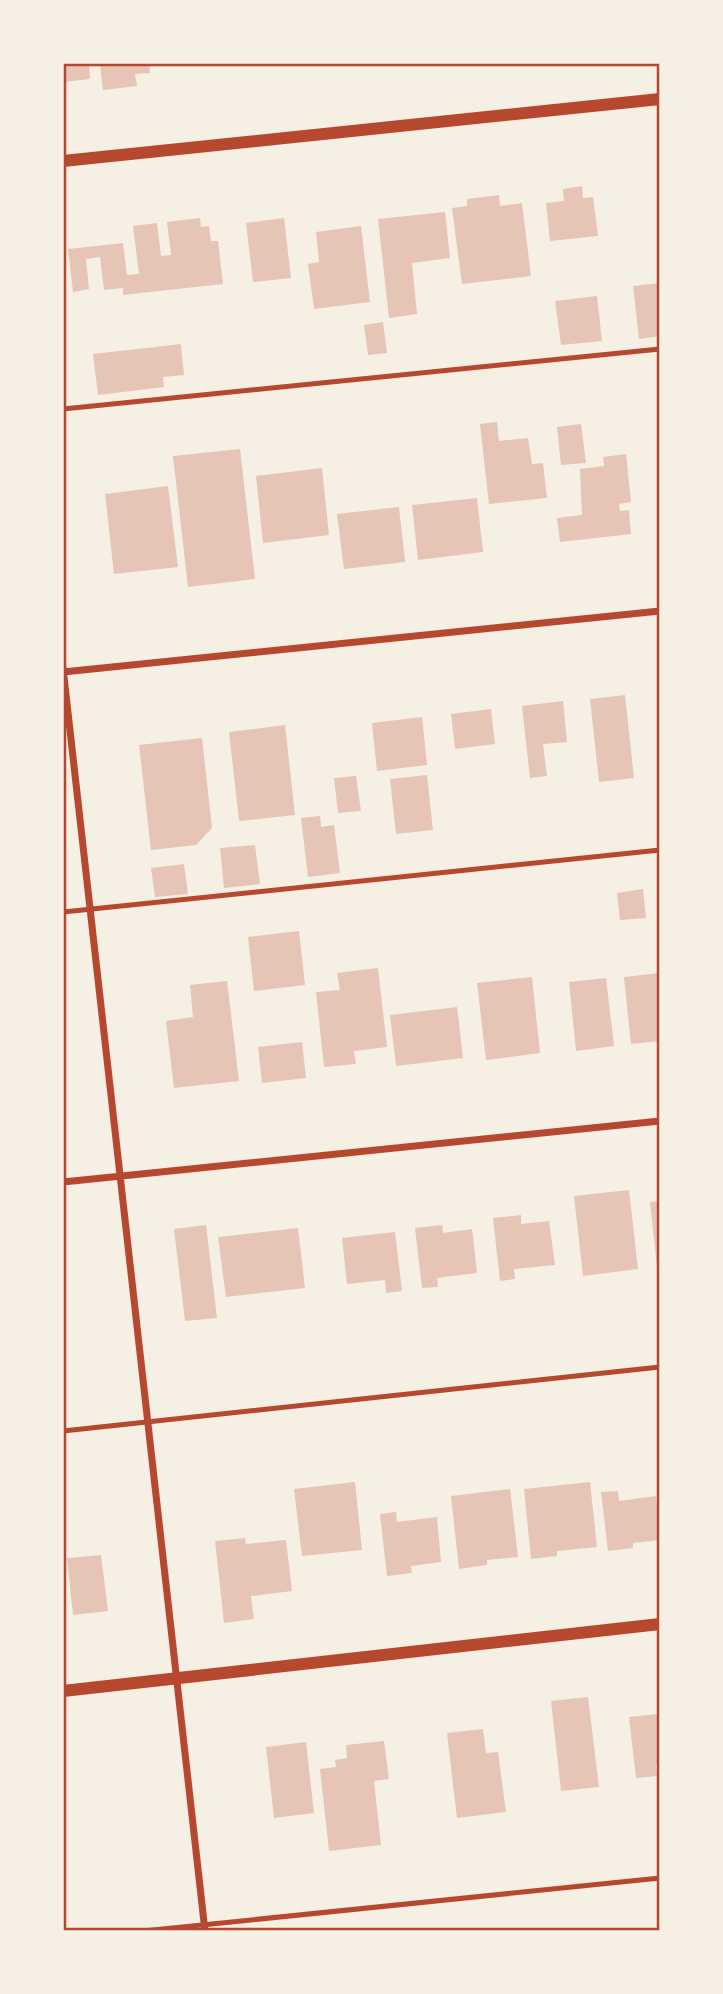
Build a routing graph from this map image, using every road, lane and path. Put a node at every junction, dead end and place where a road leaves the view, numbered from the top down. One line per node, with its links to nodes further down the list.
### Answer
1 (660, 99): 2 (street)
2 (63, 161)
3 (660, 349): 4 (lane)
4 (63, 409)
5 (660, 611): 6 (street)
6 (63, 671): 8 (street)
7 (660, 850): 8 (lane)
8 (90, 909): 9 (lane); 11 (street)
9 (63, 912)
10 (660, 1121): 11 (street)
11 (120, 1176): 12 (street); 14 (street)
12 (63, 1182)
13 (660, 1367): 14 (lane)
14 (147, 1422): 15 (lane); 17 (street)
15 (63, 1431)
16 (660, 1624): 17 (street)
17 (177, 1680): 18 (street); 20 (street)
18 (63, 1691)
19 (660, 1878): 20 (lane)
20 (204, 1928): 21 (lane)
21 (143, 1931)

